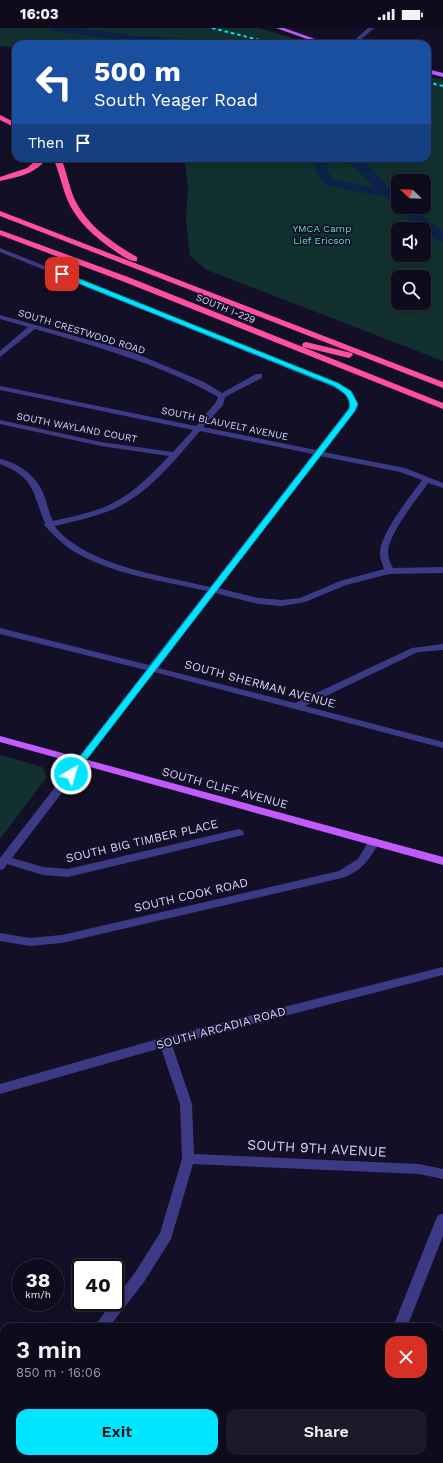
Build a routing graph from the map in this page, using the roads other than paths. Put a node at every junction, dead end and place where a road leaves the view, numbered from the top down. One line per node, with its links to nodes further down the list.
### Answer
1 (279, 28): 3 (main road)
2 (370, 28): 4 (street)
3 (314, 40)
4 (357, 40)
5 (431, 72): 6 (main road)
6 (443, 75)
7 (0, 112): 9 (highway)
8 (0, 117): 10 (highway)
9 (12, 118)
10 (12, 124)
11 (41, 162): 13 (highway)
12 (58, 162): 17 (highway)
13 (0, 179)
14 (0, 213): 17 (highway, SOUTH I-229)
15 (0, 233): 20 (highway, SOUTH I-229)
16 (0, 250): 30 (street)
17 (212, 295): 22 (highway, SOUTH I-229)
18 (0, 317): 19 (street, SOUTH CRESTWOOD ROAD)
19 (34, 326): 21 (street); 26 (street, SOUTH CRESTWOOD ROAD)
20 (266, 335): 22 (highway); 27 (highway, SOUTH I-229)
21 (0, 355)
22 (389, 364): 24 (highway, SOUTH I-229)
23 (259, 376): 26 (street)
24 (443, 385)
25 (0, 388): 29 (street, SOUTH BLAUVELT AVENUE)
26 (222, 396): 29 (street)
27 (443, 406)
28 (0, 422): 31 (street, SOUTH WAYLAND COURT)
29 (198, 428): 30 (street, SOUTH BLAUVELT AVENUE); 31 (street)
30 (319, 453): 33 (street, SOUTH BLAUVELT AVENUE); 38 (street)
31 (174, 454): 35 (street)
32 (0, 461): 35 (street)
33 (426, 480): 34 (street, SOUTH BLAUVELT AVENUE); 37 (street)
34 (443, 486)
35 (48, 525): 38 (street)
36 (443, 570): 37 (street)
37 (389, 572): 38 (street)
38 (213, 590): 41 (street)
39 (0, 631): 41 (street, SOUTH SHERMAN AVENUE)
40 (443, 647): 42 (street)
41 (152, 669): 42 (street, SOUTH SHERMAN AVENUE); 45 (street)
42 (295, 707): 44 (street, SOUTH SHERMAN AVENUE)
43 (0, 740): 45 (main road, SOUTH CLIFF AVENUE)
44 (443, 745)
45 (81, 762): 47 (main road, SOUTH CLIFF AVENUE); 49 (street)
46 (239, 833): 49 (street, SOUTH BIG TIMBER PLACE)
47 (374, 842): 48 (main road, SOUTH CLIFF AVENUE); 50 (street, SOUTH COOK ROAD)
48 (443, 861)
49 (2, 863)
50 (0, 937)
51 (443, 971): 52 (street, SOUTH ARCADIA ROAD)
52 (165, 1042): 53 (street, SOUTH ARCADIA ROAD); 54 (street)
53 (0, 1088)
54 (188, 1159): 55 (street, SOUTH 9TH AVENUE); 57 (street)
55 (443, 1174)
56 (443, 1219): 58 (street)
57 (103, 1323)
58 (402, 1323)

